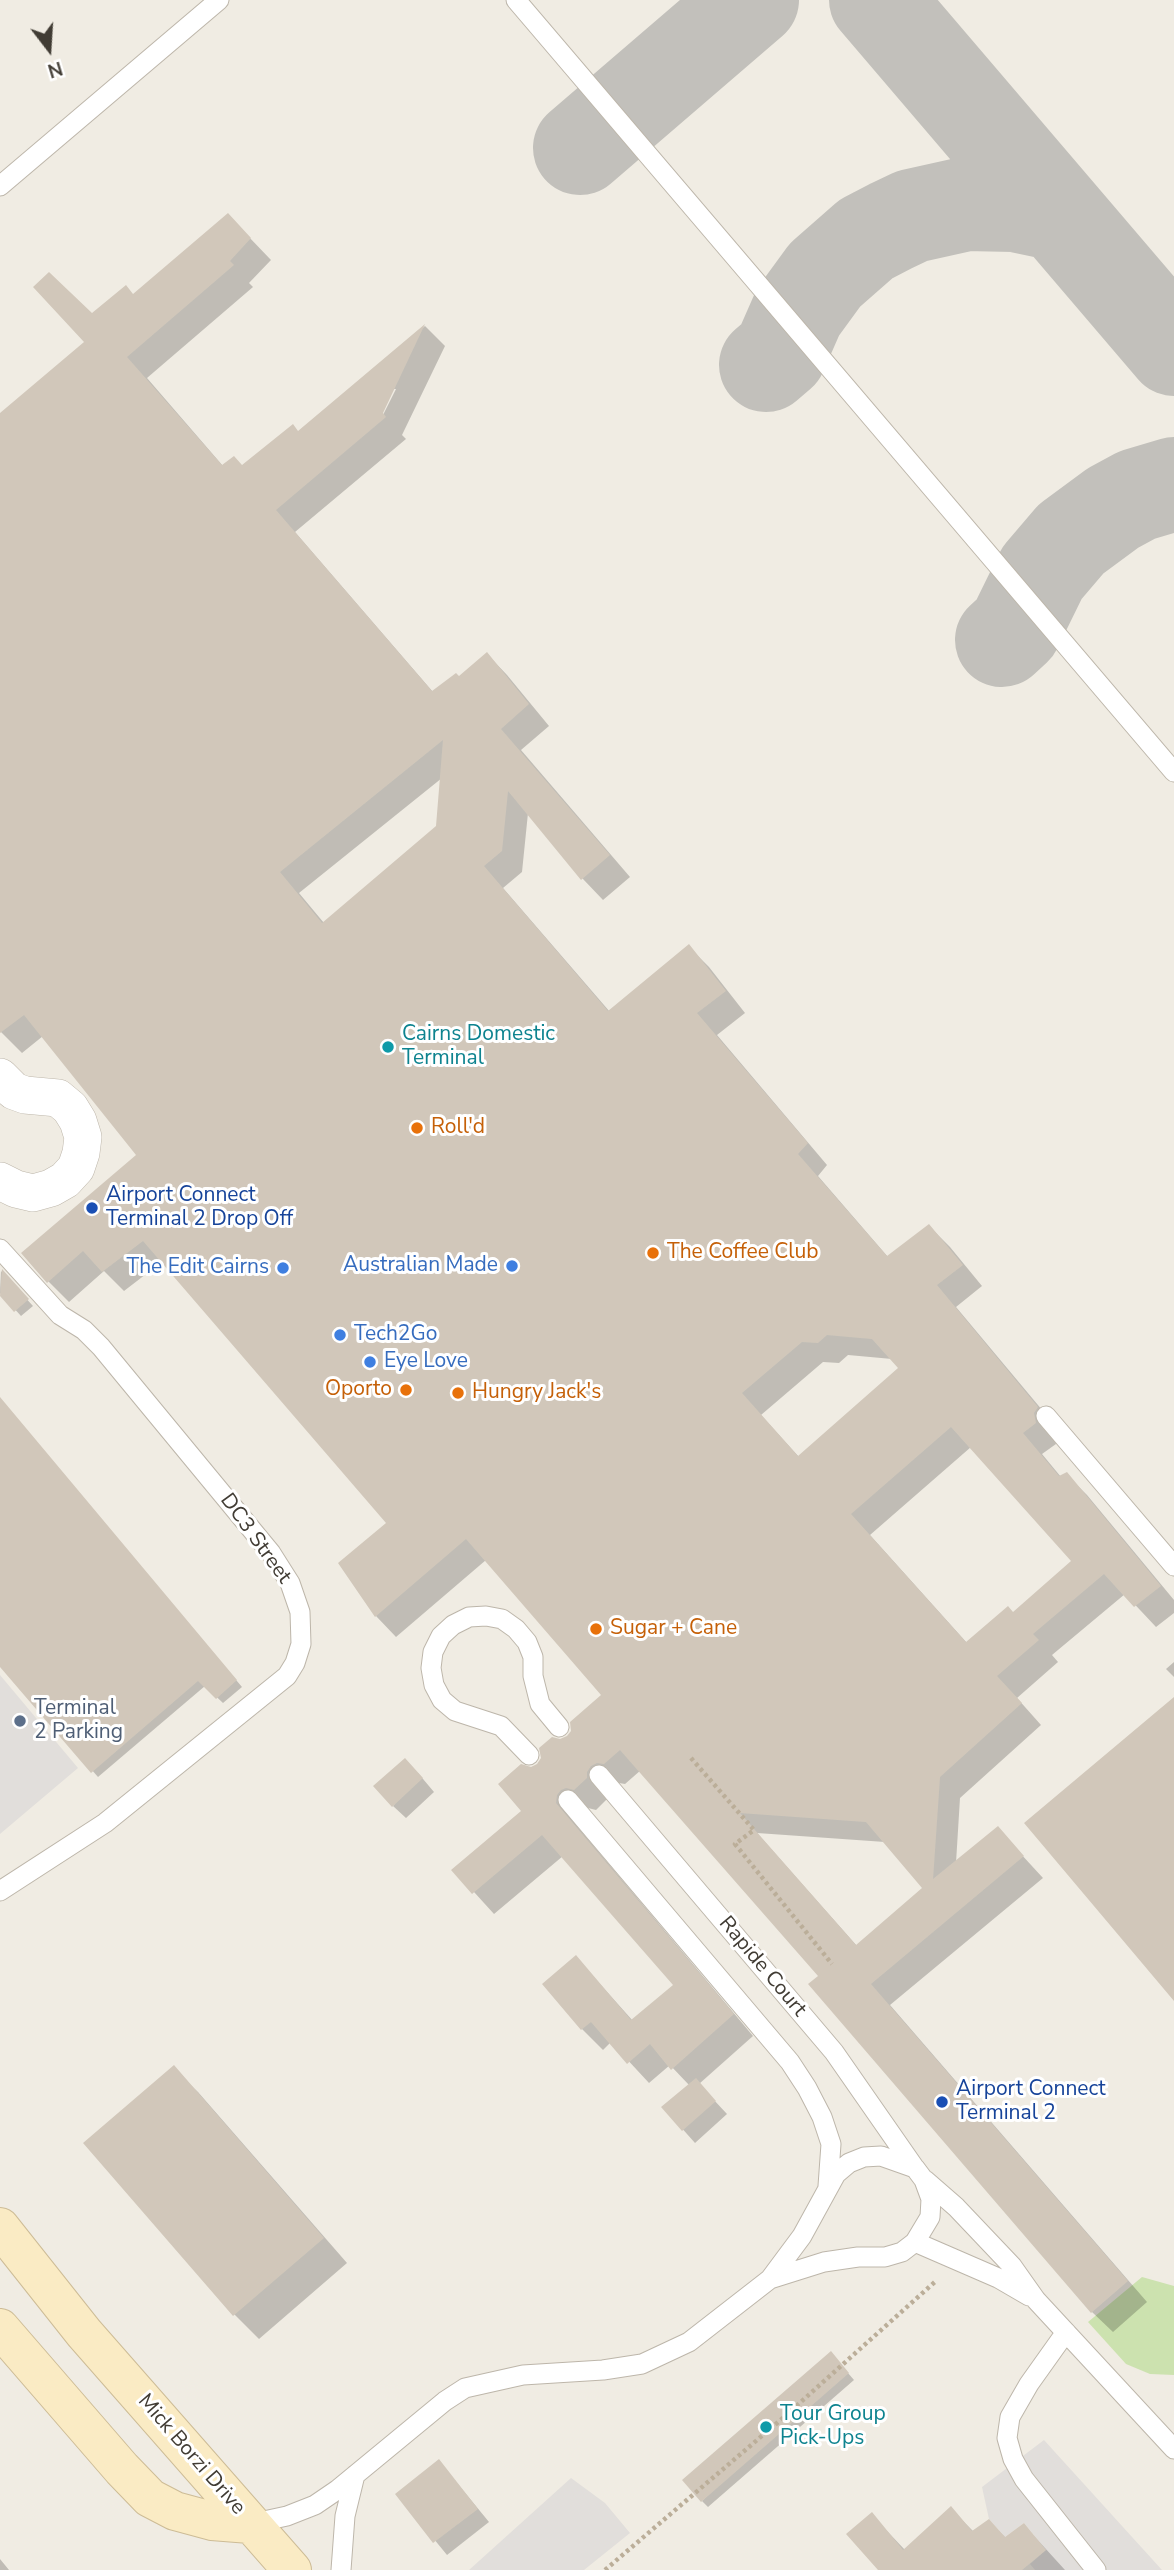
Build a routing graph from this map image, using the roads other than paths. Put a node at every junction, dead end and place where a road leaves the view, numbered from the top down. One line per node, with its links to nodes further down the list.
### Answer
1 (219, 0): 3 (lane)
2 (516, 0): 4 (lane)
3 (0, 186)
4 (1174, 772)
5 (0, 1077): 6 (street)
6 (0, 1181)
7 (0, 1249): 14 (lane, DC3 Street)
8 (1046, 1416): 9 (lane)
9 (1174, 1566)
10 (559, 1727): 11 (lane)
11 (529, 1755)
12 (599, 1775): 15 (lane, Rapide Court)
13 (568, 1800): 16 (lane, Rapide Court)
14 (0, 1891)
15 (919, 2174): 16 (lane); 18 (lane); 20 (lane, Rapide Court)
16 (827, 2190): 19 (lane)
17 (0, 2227): 25 (street, Mick Borzi Drive)
18 (915, 2242): 19 (lane); 20 (lane, Rapide Court)
19 (770, 2279): 24 (lane)
20 (1036, 2300): 22 (lane, Rapide Court)
21 (0, 2328): 25 (street, Mick Borzi Drive)
22 (1066, 2332): 23 (lane, Rapide Court); 28 (lane)
23 (1170, 2436)
24 (355, 2475): 25 (lane); 27 (lane)
25 (250, 2524): 26 (street)
26 (292, 2570)
27 (341, 2570)
28 (1096, 2570)

